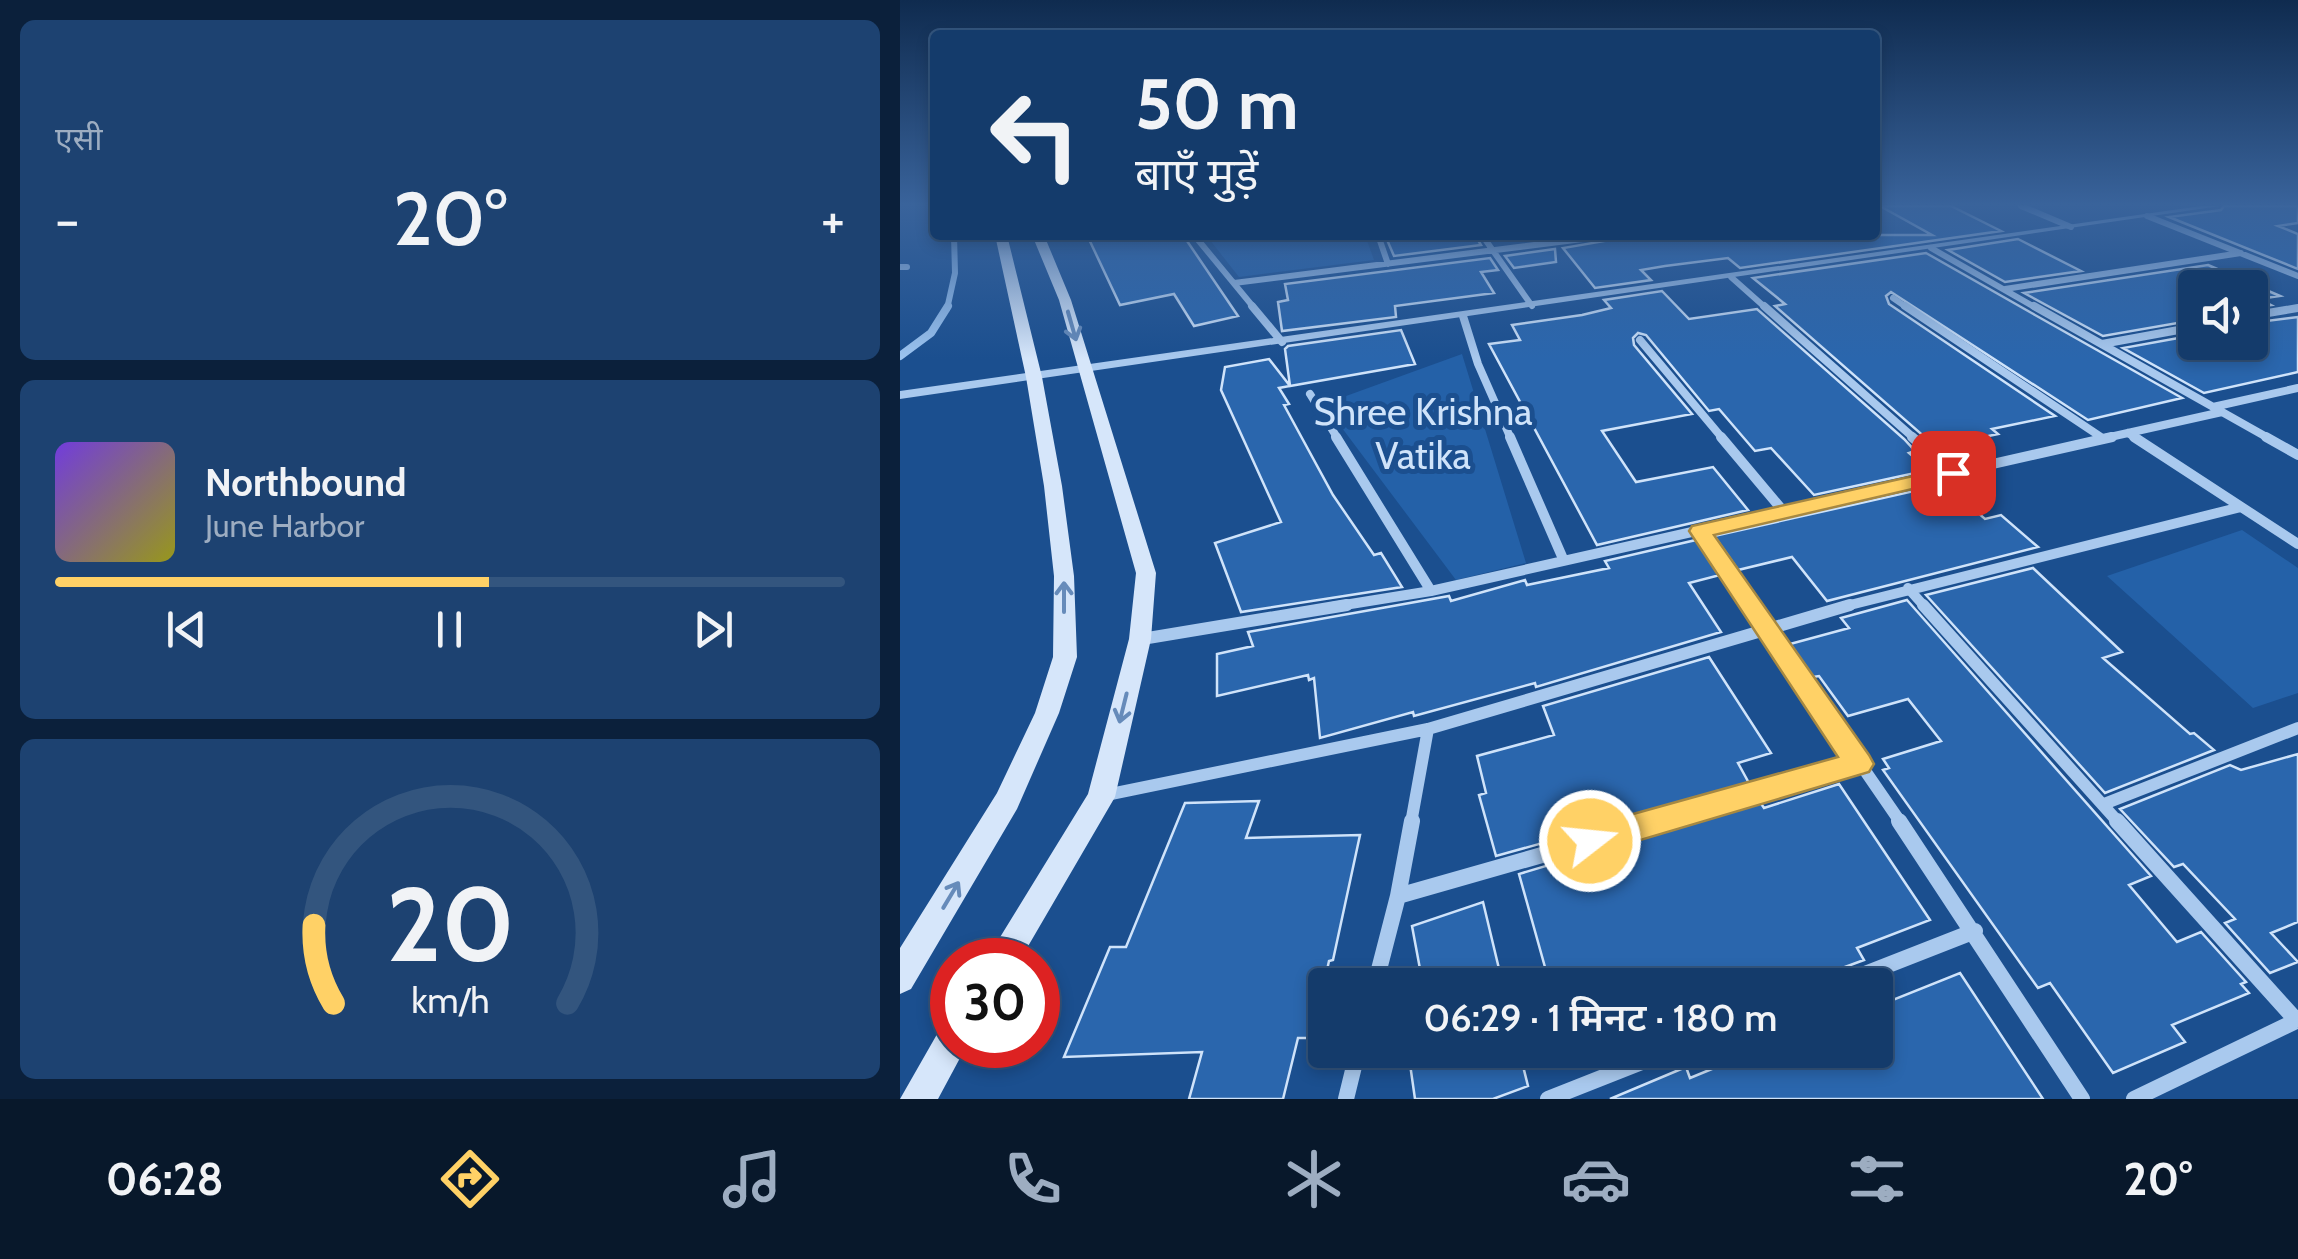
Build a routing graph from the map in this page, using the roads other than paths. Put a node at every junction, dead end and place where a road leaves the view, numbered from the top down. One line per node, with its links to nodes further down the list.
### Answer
1 (1006, 257): 26 (main road)
2 (1047, 257): 25 (main road, one-way to 25)
3 (1213, 257): 14 (street)
4 (1386, 257): 11 (street)
5 (1438, 257): 11 (street)
6 (1498, 257): 17 (street)
7 (1866, 257): 13 (street)
8 (1947, 257): 15 (street)
9 (2213, 257): 15 (street)
10 (2252, 257): 12 (street)
11 (1388, 264): 14 (street)
12 (2298, 276)
13 (1730, 277): 17 (street); 34 (street)
14 (1234, 283): 23 (street)
15 (2004, 289): 24 (street)
16 (1893, 298): 32 (street)
17 (1532, 306): 20 (street)
18 (2298, 308): 19 (street)
19 (2268, 313)
20 (1463, 316): 23 (street); 39 (street)
21 (2178, 329): 24 (street)
22 (1640, 340): 36 (street)
23 (1282, 342): 25 (street)
24 (2101, 344): 30 (street)
25 (1084, 370): 26 (street); 43 (main road)
26 (1034, 377): 29 (street); 54 (main road, one-way to 26)
27 (2298, 388): 30 (street)
28 (1310, 394): 41 (street)
29 (900, 395)
30 (2218, 409): 31 (street); 33 (street)
31 (2128, 433): 32 (street); 35 (street)
32 (2104, 439): 34 (street)
33 (2298, 455)
34 (1953, 473): 36 (street)
35 (2241, 507): 38 (street); 40 (street)
36 (1784, 512): 37 (street)
37 (1700, 531): 39 (street); 42 (street)
38 (2298, 544)
39 (1564, 561): 41 (street)
40 (1908, 588): 42 (street); 48 (street)
41 (1431, 591): 43 (street)
42 (1768, 630): 45 (street); 46 (street)
43 (1140, 639): 47 (main road, one-way to 47)
44 (2298, 728): 48 (street)
45 (1428, 729): 47 (street); 49 (street)
46 (1859, 764): 49 (street); 50 (street)
47 (1100, 796): 51 (main road)
48 (2104, 804): 55 (street)
49 (1398, 896): 52 (street)
50 (1975, 931): 53 (street); 62 (street)
51 (1015, 938)
52 (1379, 968)
53 (1880, 968)
54 (900, 978)
55 (2297, 1020): 63 (street)
56 (936, 1068): 59 (main road)
57 (1354, 1068): 60 (street)
58 (1626, 1068): 61 (street)
59 (918, 1099)
60 (1346, 1099)
61 (1548, 1099)
62 (2082, 1099)
63 (2134, 1099)

